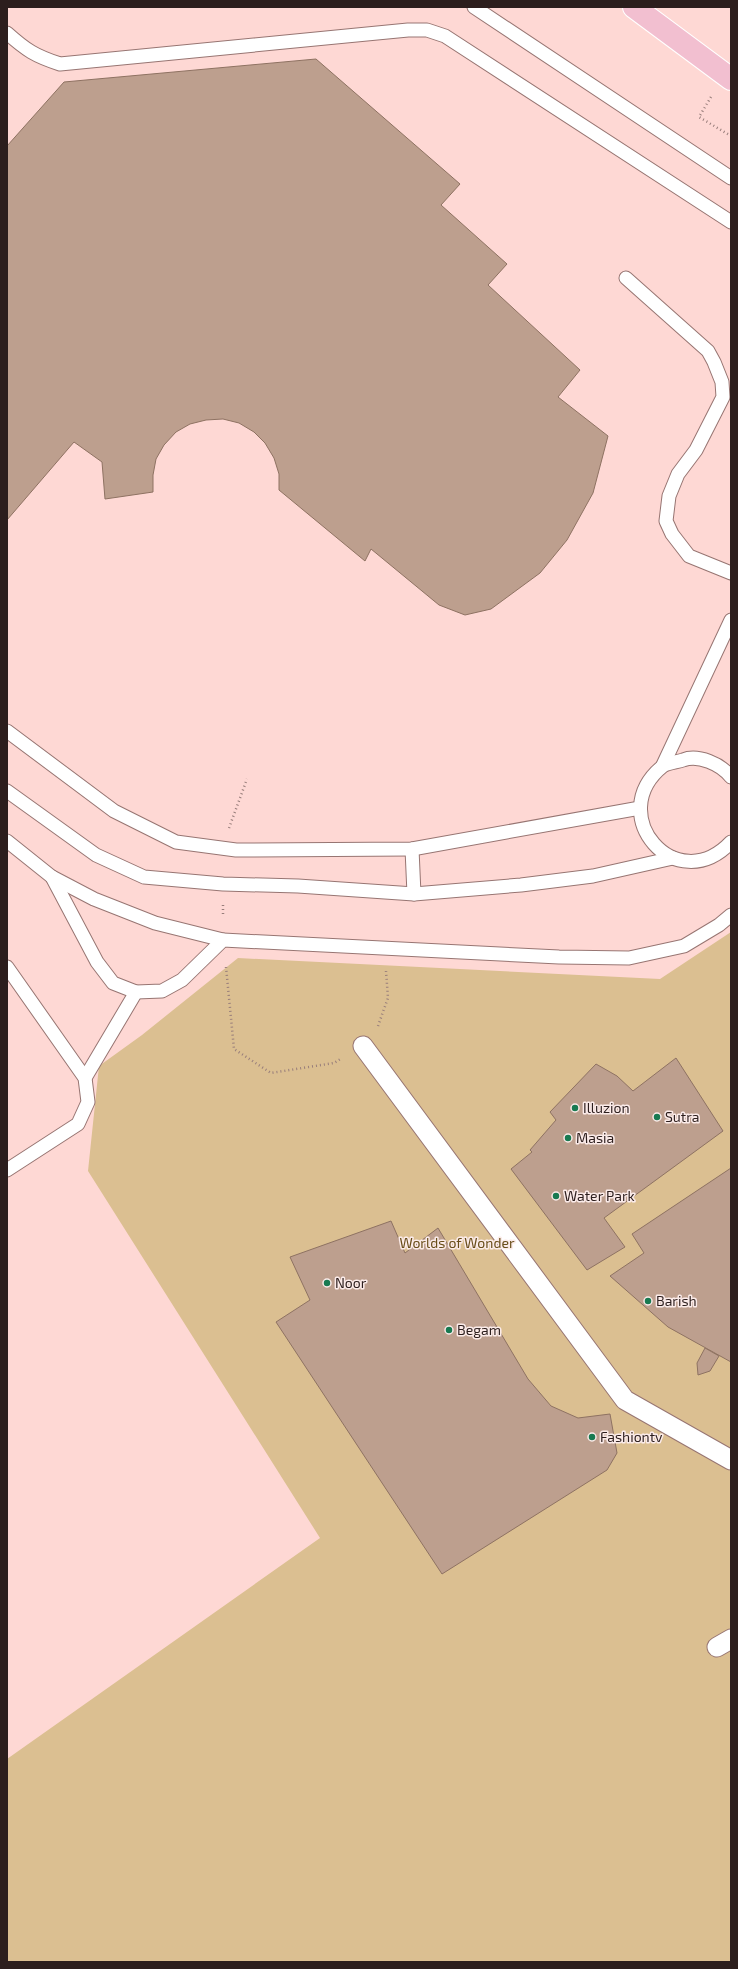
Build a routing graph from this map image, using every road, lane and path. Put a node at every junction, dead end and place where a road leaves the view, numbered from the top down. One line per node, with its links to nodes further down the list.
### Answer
1 (474, 7): 7 (lane)
2 (634, 7): 4 (main road)
3 (7, 32): 8 (lane)
4 (731, 79)
5 (698, 117): 6 (path)
6 (731, 136)
7 (731, 178)
8 (731, 222)
9 (626, 278): 10 (lane)
10 (731, 573)
11 (731, 620): 13 (lane)
12 (7, 730): 19 (lane)
13 (663, 765): 14 (lane); 16 (lane)
14 (731, 775)
15 (7, 791): 24 (lane)
16 (640, 808): 19 (lane); 21 (lane)
17 (7, 840): 23 (lane)
18 (731, 842): 20 (lane)
19 (412, 848): 24 (lane)
20 (719, 854): 21 (lane); 22 (lane)
21 (673, 858): 24 (lane)
22 (731, 860)
23 (52, 877): 26 (lane); 29 (lane)
24 (414, 894)
25 (731, 915): 27 (lane)
26 (224, 940): 27 (lane); 29 (lane); 30 (path)
27 (386, 948): 30 (path)
28 (7, 967): 31 (lane)
29 (136, 992): 31 (lane)
30 (363, 1046): 33 (street)
31 (85, 1078): 32 (lane)
32 (7, 1170)
33 (731, 1460)

